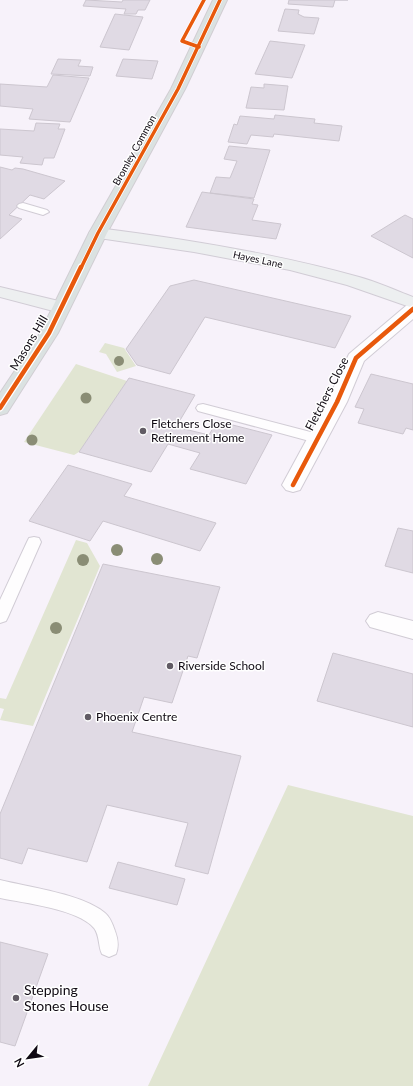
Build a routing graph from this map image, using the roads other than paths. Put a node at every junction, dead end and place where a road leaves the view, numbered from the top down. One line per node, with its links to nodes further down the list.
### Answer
1 (220, 0): 4 (main road, Bromley Common)
2 (22, 206): 3 (lane)
3 (43, 212)
4 (98, 233): 6 (main road, Hayes Lane); 7 (main road, Bromley Common)
5 (0, 292): 7 (main road)
6 (413, 303)
7 (61, 307): 9 (main road, Masons Hill)
8 (413, 309): 11 (street, Fletchers Close)
9 (0, 408)
10 (203, 408): 11 (lane)
11 (317, 438): 12 (street, Fletchers Close)
12 (293, 484)
13 (34, 542): 14 (lane)
14 (0, 617)
15 (378, 621): 16 (street)
16 (413, 630)
17 (0, 889): 18 (lane)
18 (109, 948)

